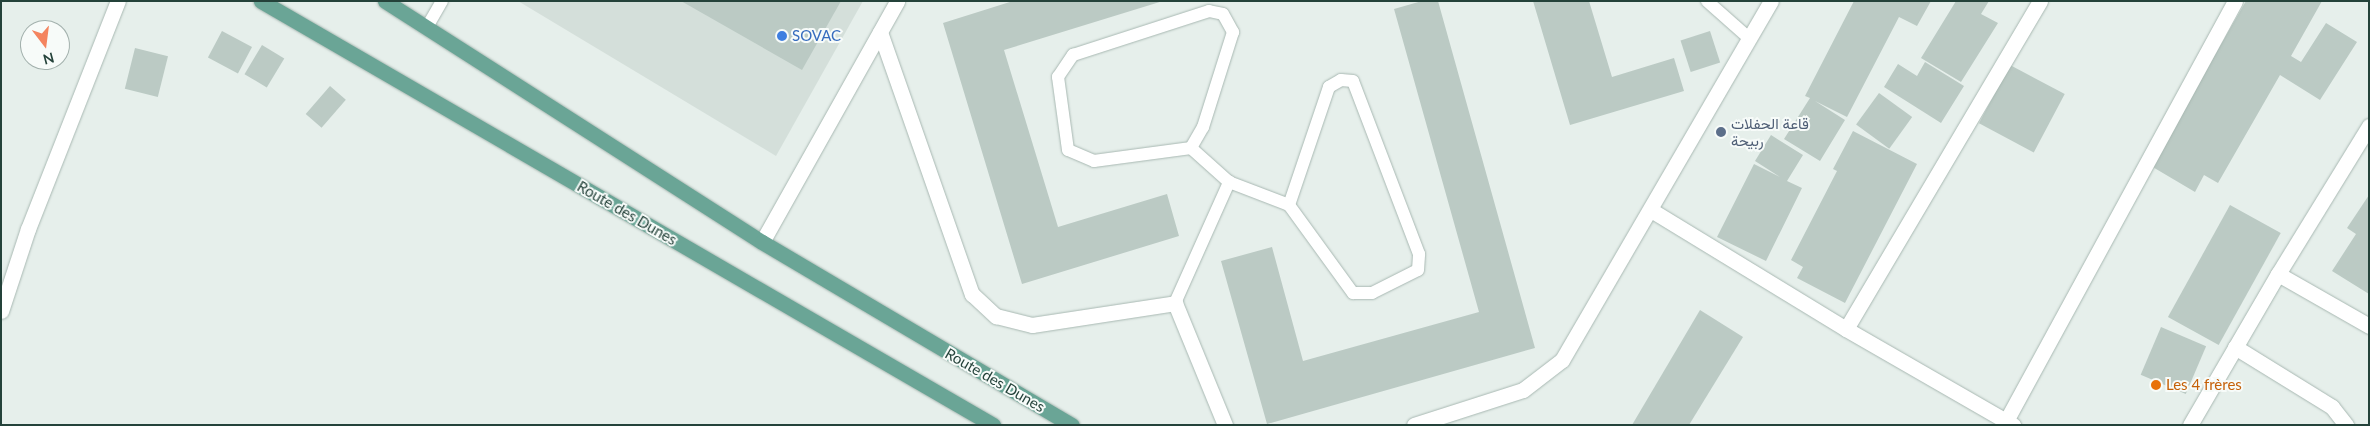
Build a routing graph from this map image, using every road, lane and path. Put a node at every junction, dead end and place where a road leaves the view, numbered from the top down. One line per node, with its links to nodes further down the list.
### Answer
1 (118, 1): 21 (street)
2 (261, 1): 26 (main road, Route des Dunes)
3 (384, 1): 10 (main road, Route des Dunes)
4 (442, 1): 10 (lane)
5 (897, 1): 11 (street)
6 (1706, 1): 12 (lane)
7 (1771, 1): 12 (street)
8 (2040, 1): 23 (street)
9 (2235, 1): 25 (street)
10 (427, 27): 18 (main road, Route des Dunes)
11 (880, 32): 18 (street); 20 (street)
12 (1750, 39): 17 (street)
13 (2369, 126): 19 (street)
14 (1191, 148): 14 (lane); 15 (lane)
15 (1229, 182): 16 (lane); 20 (lane)
16 (1289, 205): 16 (lane)
17 (1651, 210): 23 (street); 29 (street)
18 (762, 242): 27 (main road, Route des Dunes)
19 (2278, 274): 22 (street); 24 (street)
20 (1175, 303): 28 (street)
21 (1, 311)
22 (2369, 326)
23 (1846, 329): 25 (street)
24 (2235, 347): 30 (street); 31 (street)
25 (2009, 423)
26 (993, 425)
27 (1072, 425)
28 (1225, 425)
29 (1414, 425)
30 (2190, 425)
31 (2346, 425)

